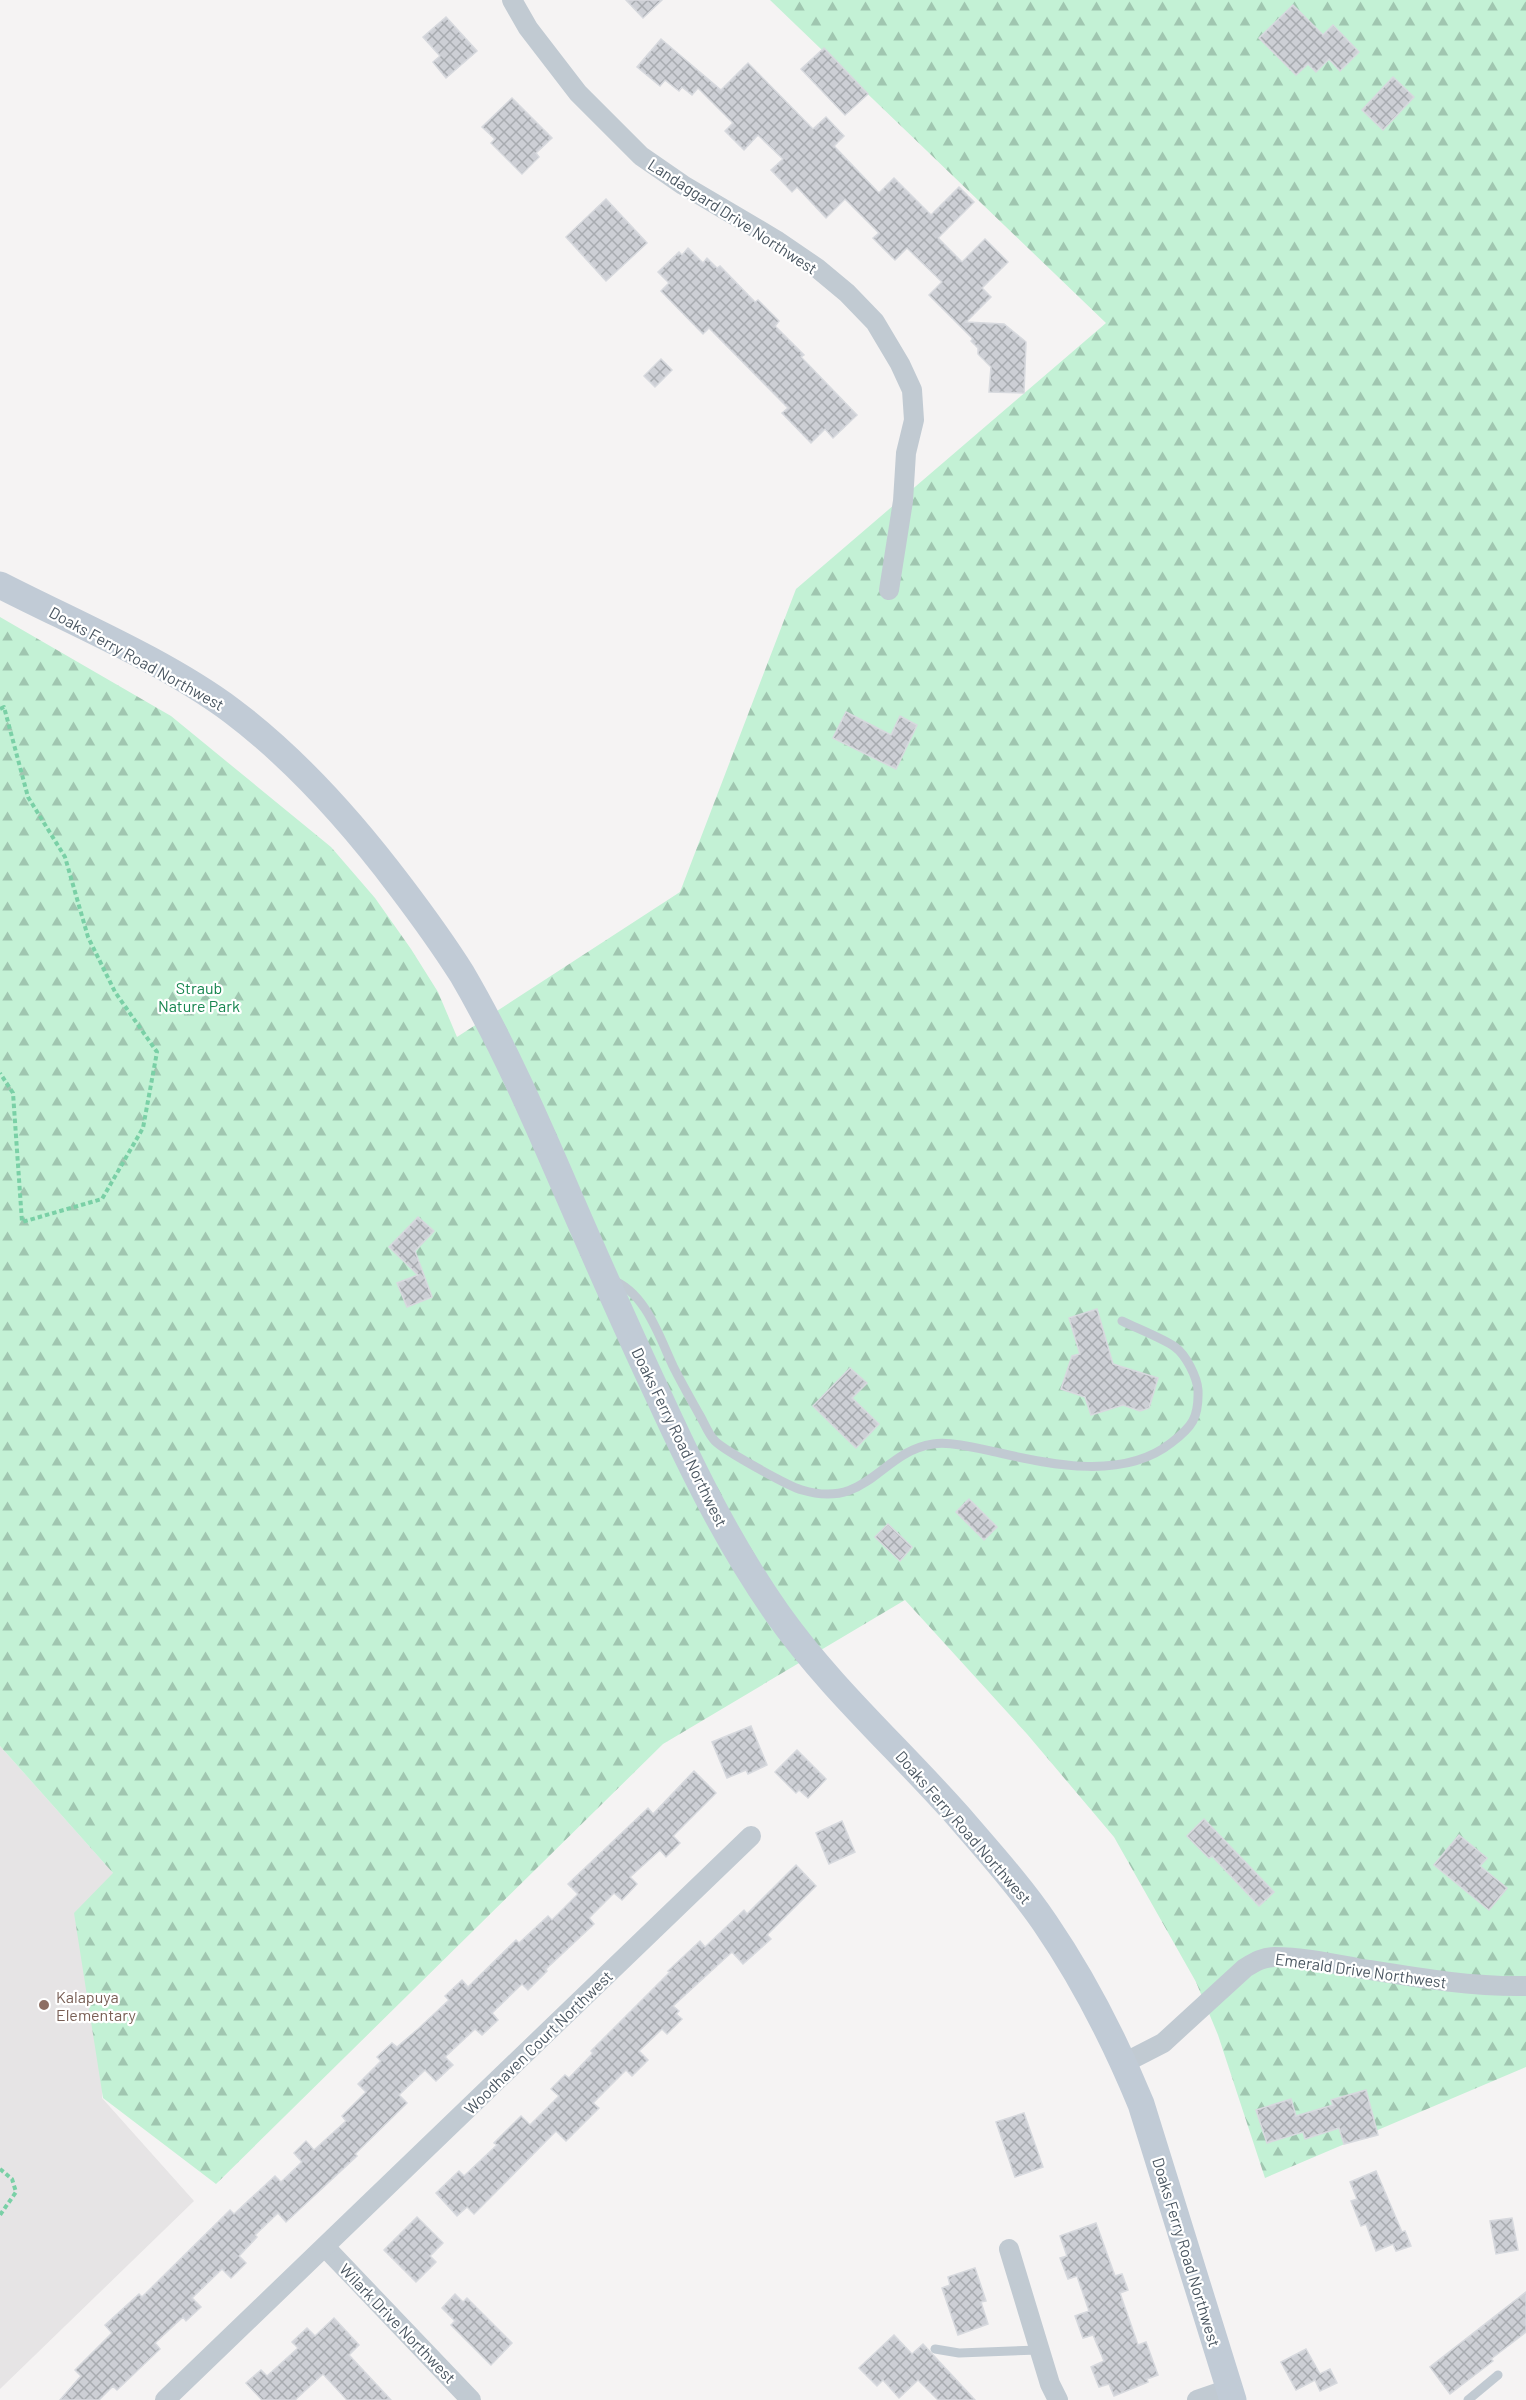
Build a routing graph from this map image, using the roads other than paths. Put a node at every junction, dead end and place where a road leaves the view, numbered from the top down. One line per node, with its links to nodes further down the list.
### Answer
1 (512, 0): 3 (street, Landaggard Drive Northwest)
2 (0, 585): 4 (main road, Doaks Ferry Road Northwest)
3 (889, 590)
4 (604, 1277): 5 (lane); 8 (main road, Doaks Ferry Road Northwest)
5 (1122, 1321)
6 (751, 1836): 9 (street, Woodhaven Court Northwest)
7 (1526, 1986): 8 (street, Emerald Drive Northwest)
8 (1124, 2063): 14 (main road, Doaks Ferry Road Northwest)
9 (325, 2247): 15 (street, Woodhaven Court Northwest); 16 (street, Wilark Drive Northwest)
10 (1009, 2249): 12 (street)
11 (935, 2349): 12 (lane)
12 (1039, 2350): 17 (street)
13 (1498, 2375): 19 (lane)
14 (1231, 2394): 18 (street)
15 (165, 2400)
16 (471, 2400)
17 (1058, 2400)
18 (1197, 2400)
19 (1468, 2400)

